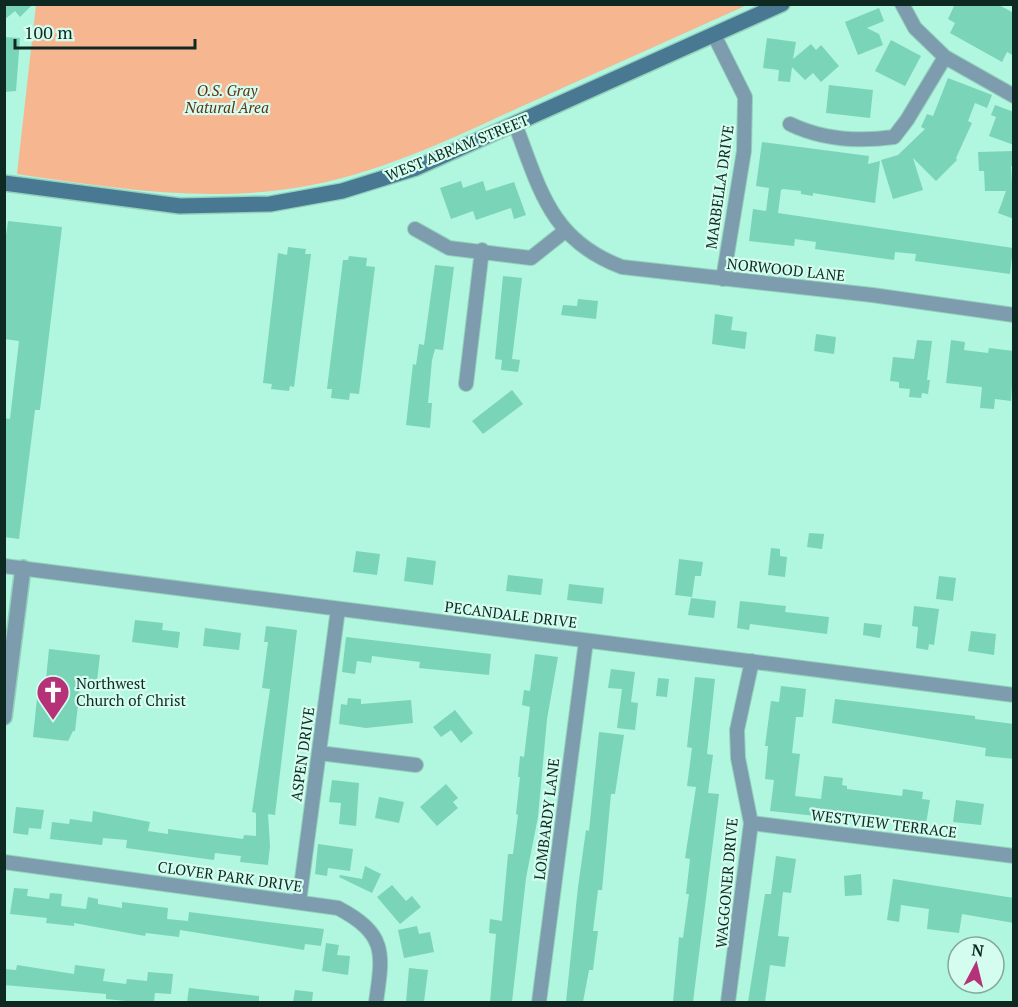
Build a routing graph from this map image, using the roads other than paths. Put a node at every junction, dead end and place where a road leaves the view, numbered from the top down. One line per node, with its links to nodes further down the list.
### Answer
1 (782, 4): 3 (main road, WEST ABRAM STREET)
2 (902, 4): 4 (street)
3 (714, 35): 6 (main road, WEST ABRAM STREET); 12 (street, MARBELLA DRIVE)
4 (945, 57): 5 (street); 7 (street)
5 (1014, 96)
6 (514, 124): 8 (main road, WEST ABRAM STREET); 10 (street, NORWOOD LANE)
7 (790, 124)
8 (4, 183)
9 (415, 229): 11 (street)
10 (565, 231): 11 (street); 12 (street, NORWOOD LANE)
11 (482, 250): 14 (street)
12 (723, 279): 13 (street, NORWOOD LANE)
13 (1014, 315)
14 (465, 384)
15 (4, 566): 16 (street, PECANDALE DRIVE)
16 (23, 568): 17 (street, PECANDALE DRIVE); 21 (street)
17 (338, 609): 18 (street, PECANDALE DRIVE); 22 (street, ASPEN DRIVE)
18 (586, 641): 19 (street, PECANDALE DRIVE); 29 (street, LOMBARDY LANE)
19 (752, 661): 20 (street, PECANDALE DRIVE); 24 (street, WAGGONER DRIVE)
20 (1014, 695)
21 (4, 717)
22 (319, 753): 23 (street); 27 (street, ASPEN DRIVE)
23 (416, 765)
24 (751, 823): 25 (street, WESTVIEW TERRACE); 30 (street, WAGGONER DRIVE)
25 (1014, 856)
26 (4, 862): 27 (street, CLOVER PARK DRIVE)
27 (299, 902): 28 (street, CLOVER PARK DRIVE)
28 (376, 1002)
29 (539, 1002)
30 (728, 1002)

